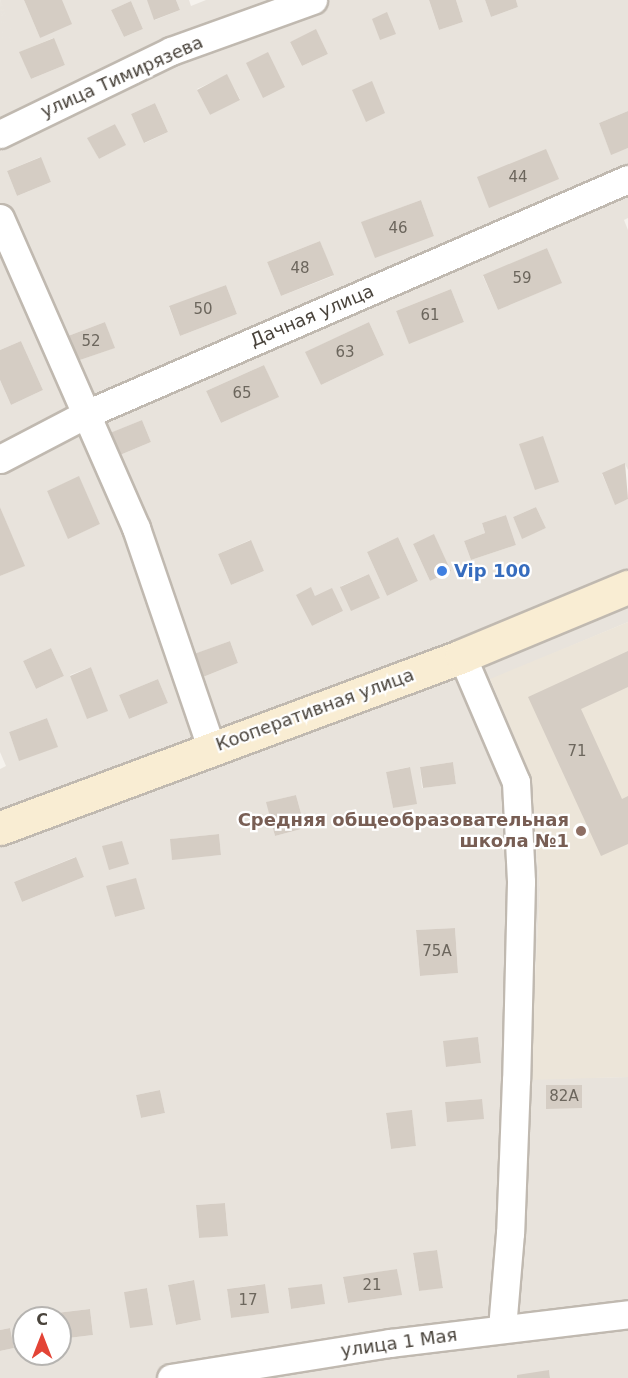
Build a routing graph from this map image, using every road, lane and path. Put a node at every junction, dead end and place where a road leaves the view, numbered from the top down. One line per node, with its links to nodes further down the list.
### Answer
1 (313, 0): 2 (street, улица Тимирязева)
2 (0, 134)
3 (628, 179): 5 (street, Дачная улица)
4 (0, 218): 5 (street)
5 (84, 415): 6 (street, Дачная улица); 9 (street)
6 (0, 459)
7 (628, 587): 8 (street, Кооперативная улица)
8 (462, 656): 9 (street, Кооперативная улица); 12 (street)
9 (211, 747): 10 (street, Кооперативная улица)
10 (0, 828)
11 (628, 1314): 12 (street, улица 1 Мая)
12 (502, 1329): 13 (street, улица 1 Мая)
13 (171, 1378)

